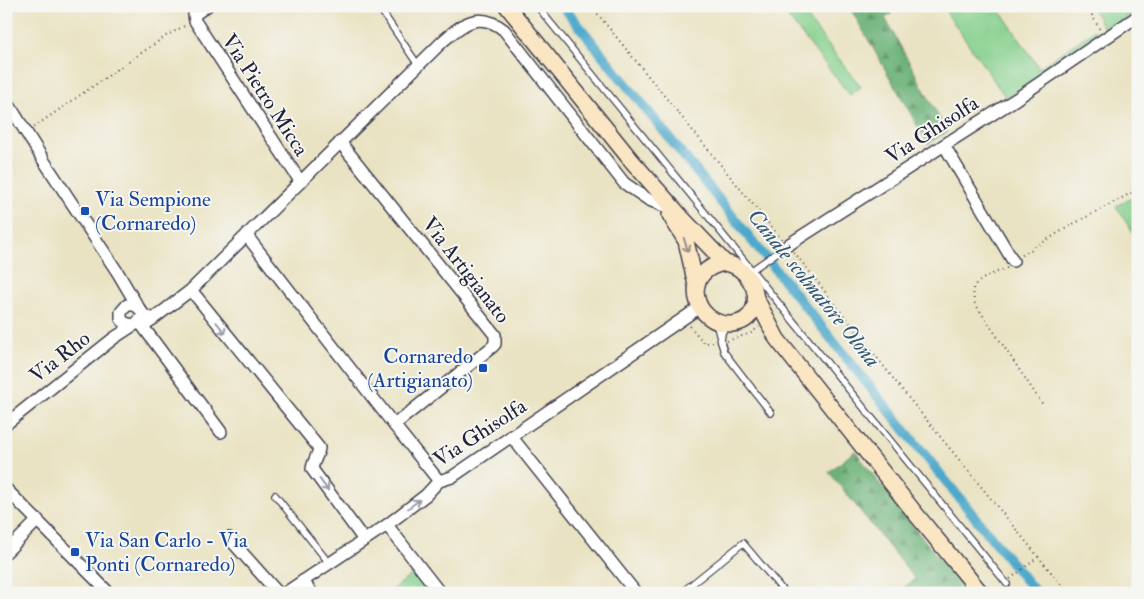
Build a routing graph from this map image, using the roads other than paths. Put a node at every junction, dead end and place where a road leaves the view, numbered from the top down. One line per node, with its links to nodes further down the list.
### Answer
1 (207, 6): 11 (street, Via Pietro Micca)
2 (381, 6): 6 (lane)
3 (507, 6): 10 (main road)
4 (537, 6): 17 (lane)
5 (1138, 16): 9 (street, Via Ghisolfa)
6 (418, 65): 8 (street, Via Rho); 12 (street, Via Rho)
7 (6, 100): 21 (street)
8 (340, 142): 11 (street, Via Rho); 31 (street, Via Artigianato)
9 (944, 145): 14 (street, Via Ghisolfa); 15 (street)
10 (631, 160): 12 (main road); 16 (main road)
11 (300, 181): 13 (street, Via Rho)
12 (664, 206): 18 (main road, one-way to 18)
13 (247, 236): 19 (street, Via Rho); 31 (street)
14 (788, 245): 17 (lane, Via Ghisolfa)
15 (1013, 260)
16 (726, 263): 17 (main road); 18 (main road)
17 (751, 270): 20 (main road); 44 (lane)
18 (696, 285): 22 (main road)
19 (191, 290): 23 (street, Via Rho); 40 (street, one-way to 40)
20 (756, 298): 25 (main road); 26 (main road)
21 (135, 308): 23 (street); 24 (street); 24 (street)
22 (700, 308): 25 (main road); 33 (street, Via Ghisolfa)
23 (153, 319): 24 (street, Via Rho); 28 (street)
24 (133, 323): 28 (street); 30 (street, Via Rho)
25 (727, 323): 26 (main road); 27 (lane); 27 (lane)
26 (777, 339): 53 (main road)
27 (721, 342): 29 (lane)
28 (157, 345): 32 (street)
29 (772, 413)
30 (6, 424)
31 (394, 425): 34 (street)
32 (222, 432)
33 (511, 436): 34 (street, Via Ghisolfa); 51 (street)
34 (439, 481): 38 (street, Via Ghisolfa, one-way to 34)
35 (6, 489): 37 (street)
36 (275, 495): 42 (lane)
37 (38, 520): 41 (street); 46 (street)
38 (387, 525): 40 (street, Via Ghisolfa); 50 (street)
39 (229, 538): 47 (street)
40 (364, 540): 42 (street, Via Ghisolfa)
41 (6, 552)
42 (329, 563): 43 (street, Via Ghisolfa)
43 (303, 581): 48 (street, Via Ghisolfa); 49 (street)
44 (1008, 582)
45 (682, 592): 52 (lane)
46 (109, 593)
47 (278, 593)
48 (285, 593)
49 (312, 593)
50 (440, 593)
51 (636, 593)
52 (785, 593)
53 (980, 593)

